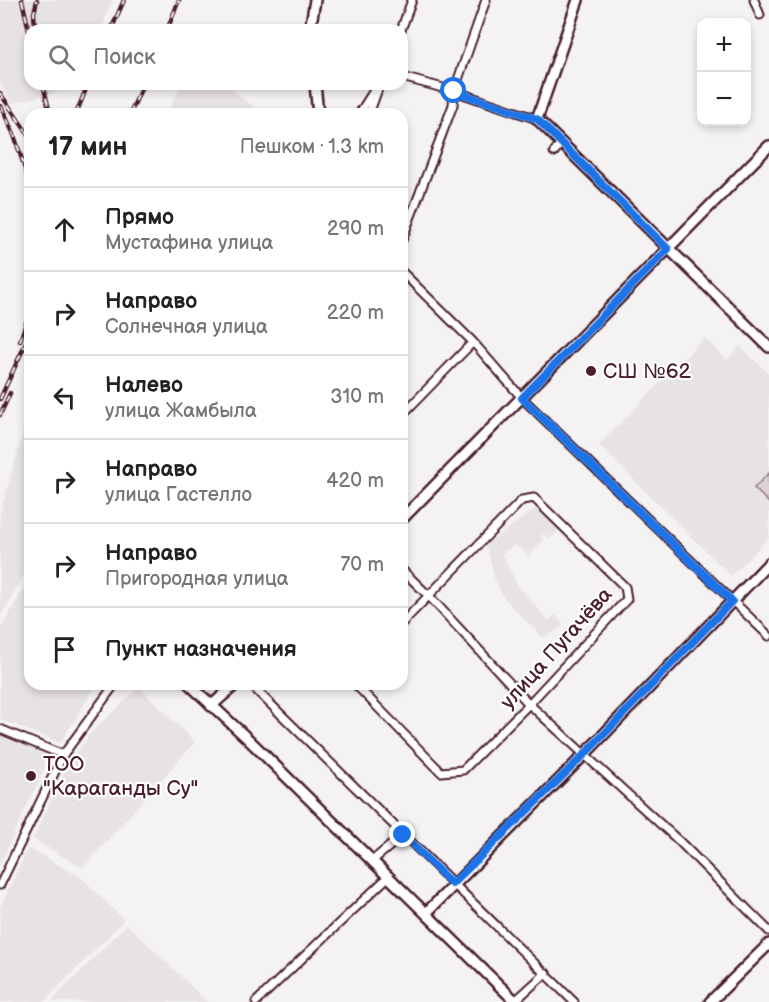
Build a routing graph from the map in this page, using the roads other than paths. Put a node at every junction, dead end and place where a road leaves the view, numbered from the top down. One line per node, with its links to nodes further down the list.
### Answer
1 (315, 0): 7 (street)
2 (411, 0): 8 (street)
3 (486, 0): 13 (street)
4 (578, 0): 17 (street)
5 (754, 0): 6 (street)
6 (760, 15)
7 (311, 24)
8 (403, 24)
9 (408, 79): 13 (street)
10 (316, 90): 14 (street)
11 (375, 90): 15 (street)
12 (377, 90): 16 (street)
13 (454, 91): 17 (street); 21 (street)
14 (317, 108)
15 (363, 108)
16 (371, 108)
17 (537, 119): 18 (street)
18 (561, 143): 20 (street); 22 (street)
19 (769, 146): 22 (street)
20 (554, 152)
21 (408, 224)
22 (668, 249): 25 (street); 26 (street)
23 (408, 278): 24 (street)
24 (473, 342): 26 (street); 27 (street)
25 (769, 347)
26 (522, 398): 28 (street); 32 (street)
27 (408, 409)
28 (408, 513)
29 (769, 563): 32 (street)
30 (408, 576): 31 (street)
31 (429, 596): 33 (street, улица Пугачёва); 40 (street); 40 (street, улица Пугачёва)
32 (732, 601): 34 (street); 44 (street)
33 (408, 616)
34 (769, 636)
35 (111, 690): 43 (street)
36 (195, 690): 41 (street)
37 (229, 690): 41 (street)
38 (256, 690): 45 (street)
39 (361, 690): 40 (street, улица Пугачёва)
40 (529, 704): 44 (street)
41 (211, 706): 46 (street)
42 (0, 729): 43 (street)
43 (63, 755): 49 (street)
44 (584, 755): 48 (street); 51 (street)
45 (403, 835): 46 (street); 48 (street)
46 (372, 861): 47 (street)
47 (389, 876): 50 (street); 55 (street)
48 (452, 884): 50 (street); 53 (street)
49 (0, 885)
50 (426, 912): 54 (street)
51 (769, 931)
52 (769, 944): 57 (street)
53 (546, 973): 54 (street); 56 (street)
54 (516, 1001)
55 (256, 1002)
56 (574, 1002)
57 (710, 1002)

